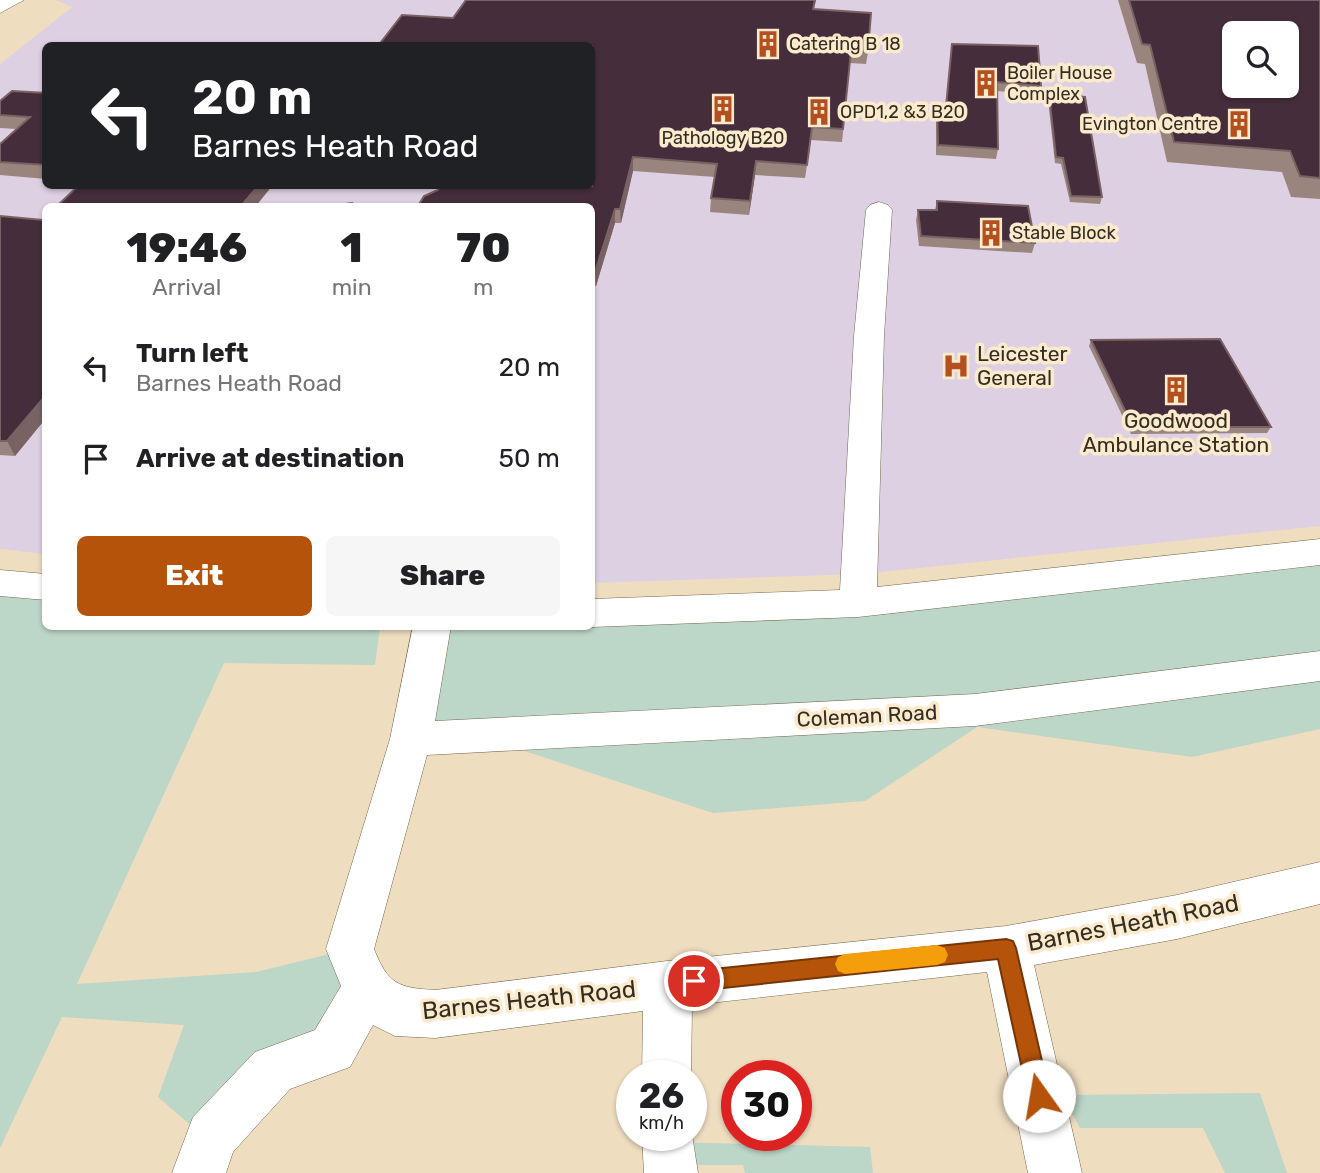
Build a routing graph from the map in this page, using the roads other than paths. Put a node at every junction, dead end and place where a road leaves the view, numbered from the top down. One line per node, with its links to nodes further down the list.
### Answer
1 (14, 0): 2 (street)
2 (0, 8)
3 (879, 210): 7 (street)
4 (1320, 552): 7 (street)
5 (0, 583): 6 (street)
6 (42, 587)
7 (858, 603): 8 (street)
8 (595, 613)
9 (431, 630): 11 (street)
10 (1320, 666): 11 (street, Coleman Road)
11 (411, 739): 15 (street)
12 (1320, 883): 13 (street, Barnes Heath Road)
13 (1006, 948): 14 (street, Barnes Heath Road); 20 (street)
14 (667, 984): 15 (street, Barnes Heath Road); 16 (street)
15 (366, 989): 18 (street)
16 (668, 1060)
17 (669, 1151): 19 (street)
18 (199, 1173)
19 (671, 1173)
20 (1055, 1173)

